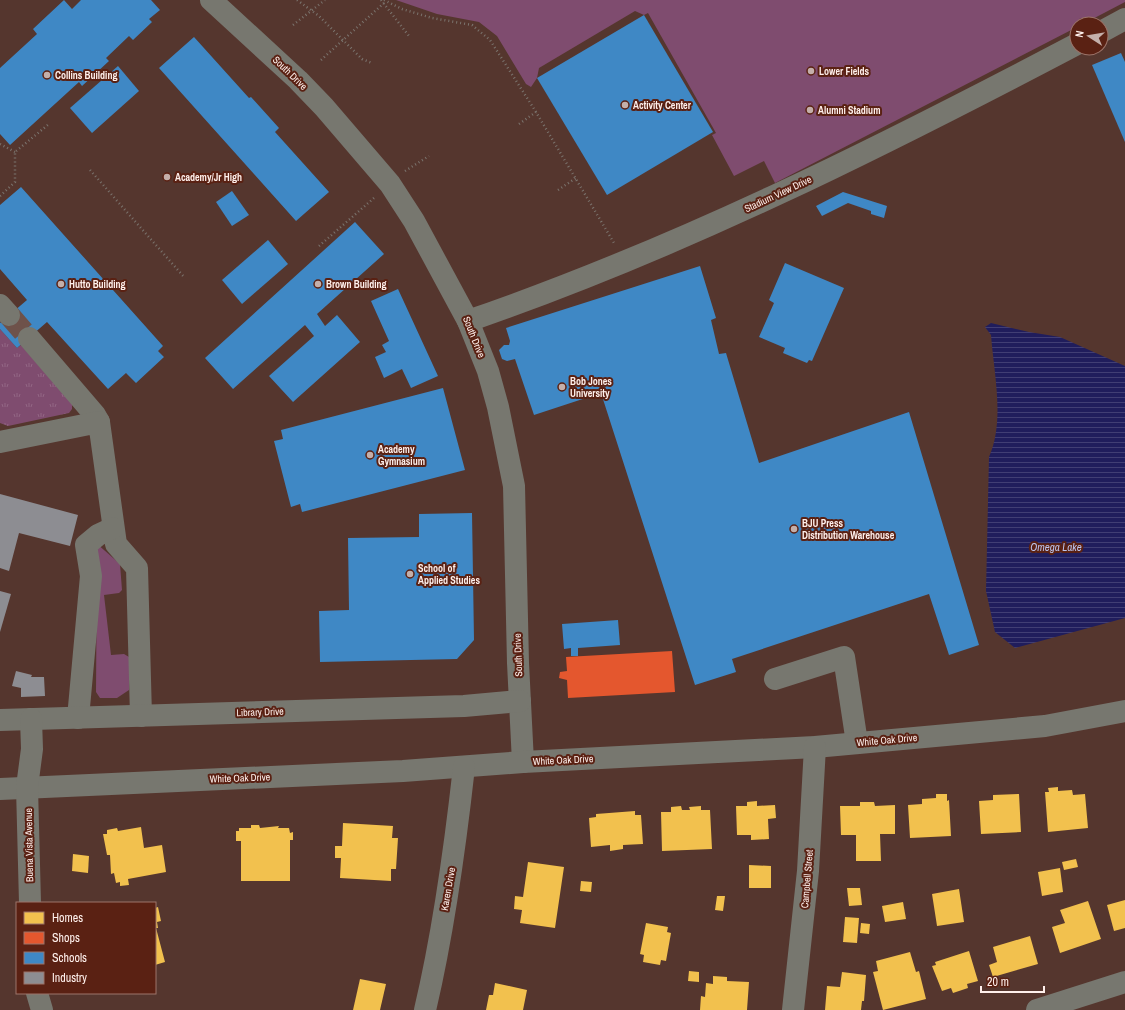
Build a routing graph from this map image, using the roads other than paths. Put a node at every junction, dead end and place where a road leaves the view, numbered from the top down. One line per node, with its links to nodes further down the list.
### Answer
1 (211, 0): 5 (street, South Drive)
2 (1125, 19): 3 (street)
3 (1109, 28)
4 (1069, 48): 5 (street, Stadium View Drive)
5 (468, 321): 11 (street, South Drive)
6 (29, 338): 7 (street)
7 (99, 422): 8 (street); 9 (street)
8 (0, 442)
9 (113, 528): 13 (street); 14 (street)
10 (774, 679): 17 (street)
11 (520, 701): 13 (street, Library Drive); 19 (street, South Drive)
12 (1125, 712): 17 (street, White Oak Drive)
13 (141, 716): 14 (street, Library Drive)
14 (78, 718): 15 (street, Library Drive)
15 (31, 719): 16 (street, Library Drive); 21 (street, Buena Vista Avenue)
16 (0, 720)
17 (858, 743): 18 (street, White Oak Drive)
18 (815, 747): 19 (street, White Oak Drive); 28 (street, Campbell Street)
19 (523, 762): 20 (street, White Oak Drive)
20 (464, 767): 21 (street, White Oak Drive); 27 (street, Karen Drive)
21 (28, 787): 22 (street, White Oak Drive); 23 (street, Buena Vista Avenue)
22 (0, 789)
23 (30, 902)
24 (1125, 982): 29 (street)
25 (37, 994): 26 (street)
26 (42, 1010)
27 (425, 1010)
28 (793, 1010)
29 (1037, 1010)

